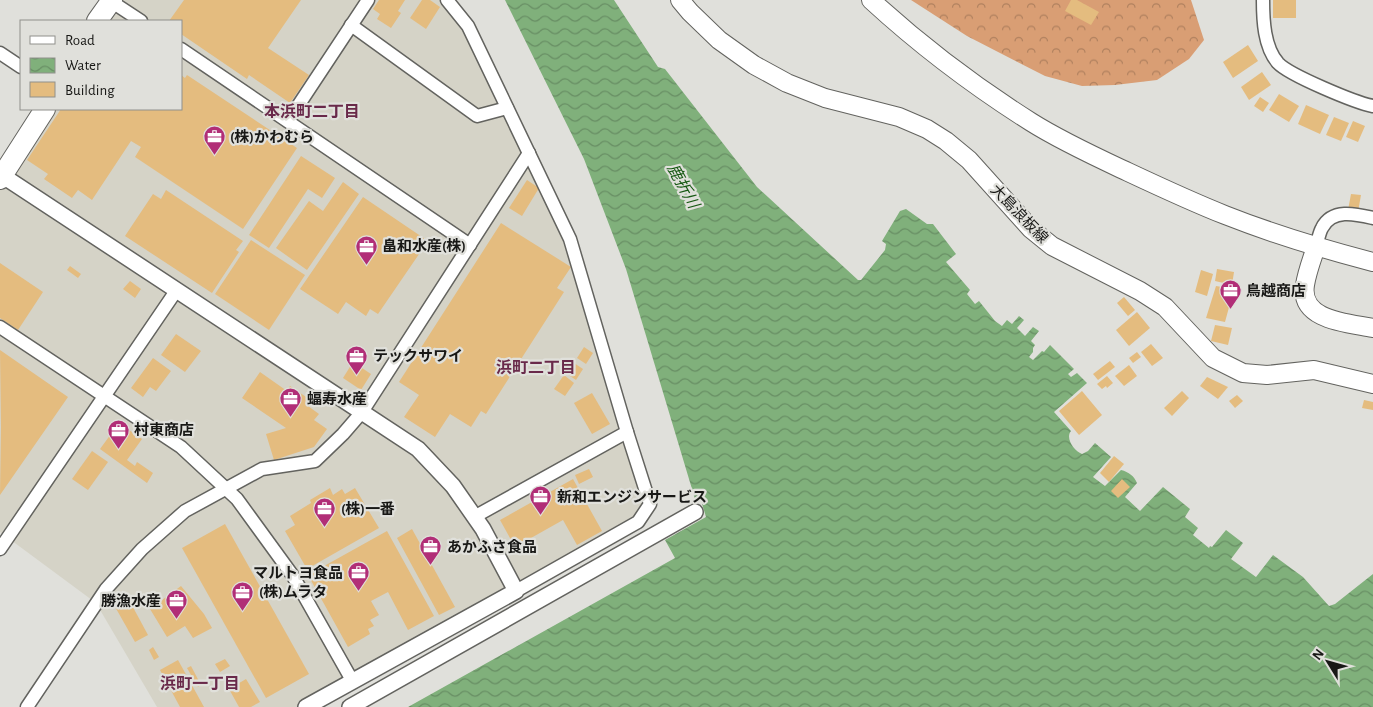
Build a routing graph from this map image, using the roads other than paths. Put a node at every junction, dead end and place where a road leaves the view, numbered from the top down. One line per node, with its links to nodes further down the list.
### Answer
1 (110, 0): 7 (main road); 8 (street)
2 (368, 0): 9 (street)
3 (447, 0): 14 (street)
4 (680, 0): 27 (main road, 大島浪板線)
5 (871, 0): 22 (main road)
6 (1262, 0): 13 (street)
7 (98, 20)
8 (140, 20)
9 (351, 25): 14 (street); 16 (street)
10 (182, 49): 16 (street)
11 (0, 53): 12 (street)
12 (20, 66)
13 (1373, 106)
14 (507, 108): 17 (street)
15 (45, 110): 18 (main road)
16 (288, 121): 21 (street)
17 (529, 153): 21 (street); 30 (street)
18 (1, 176): 24 (street)
19 (1373, 218): 20 (street); 22 (street)
20 (1373, 225)
21 (470, 244): 29 (street)
22 (1316, 247): 23 (main road); 26 (main road)
23 (1373, 262)
24 (176, 290): 28 (street); 29 (street)
25 (0, 327): 28 (street)
26 (1373, 328)
27 (1373, 384)
28 (104, 396): 31 (street); 34 (street)
29 (362, 412): 31 (street); 33 (street)
30 (627, 432): 33 (street); 35 (street)
31 (226, 489): 36 (street); 37 (street)
32 (695, 512): 39 (street)
33 (474, 516): 35 (street)
34 (0, 550)
35 (516, 591): 36 (street)
36 (353, 682): 38 (street)
37 (27, 707)
38 (306, 707)
39 (350, 707)

